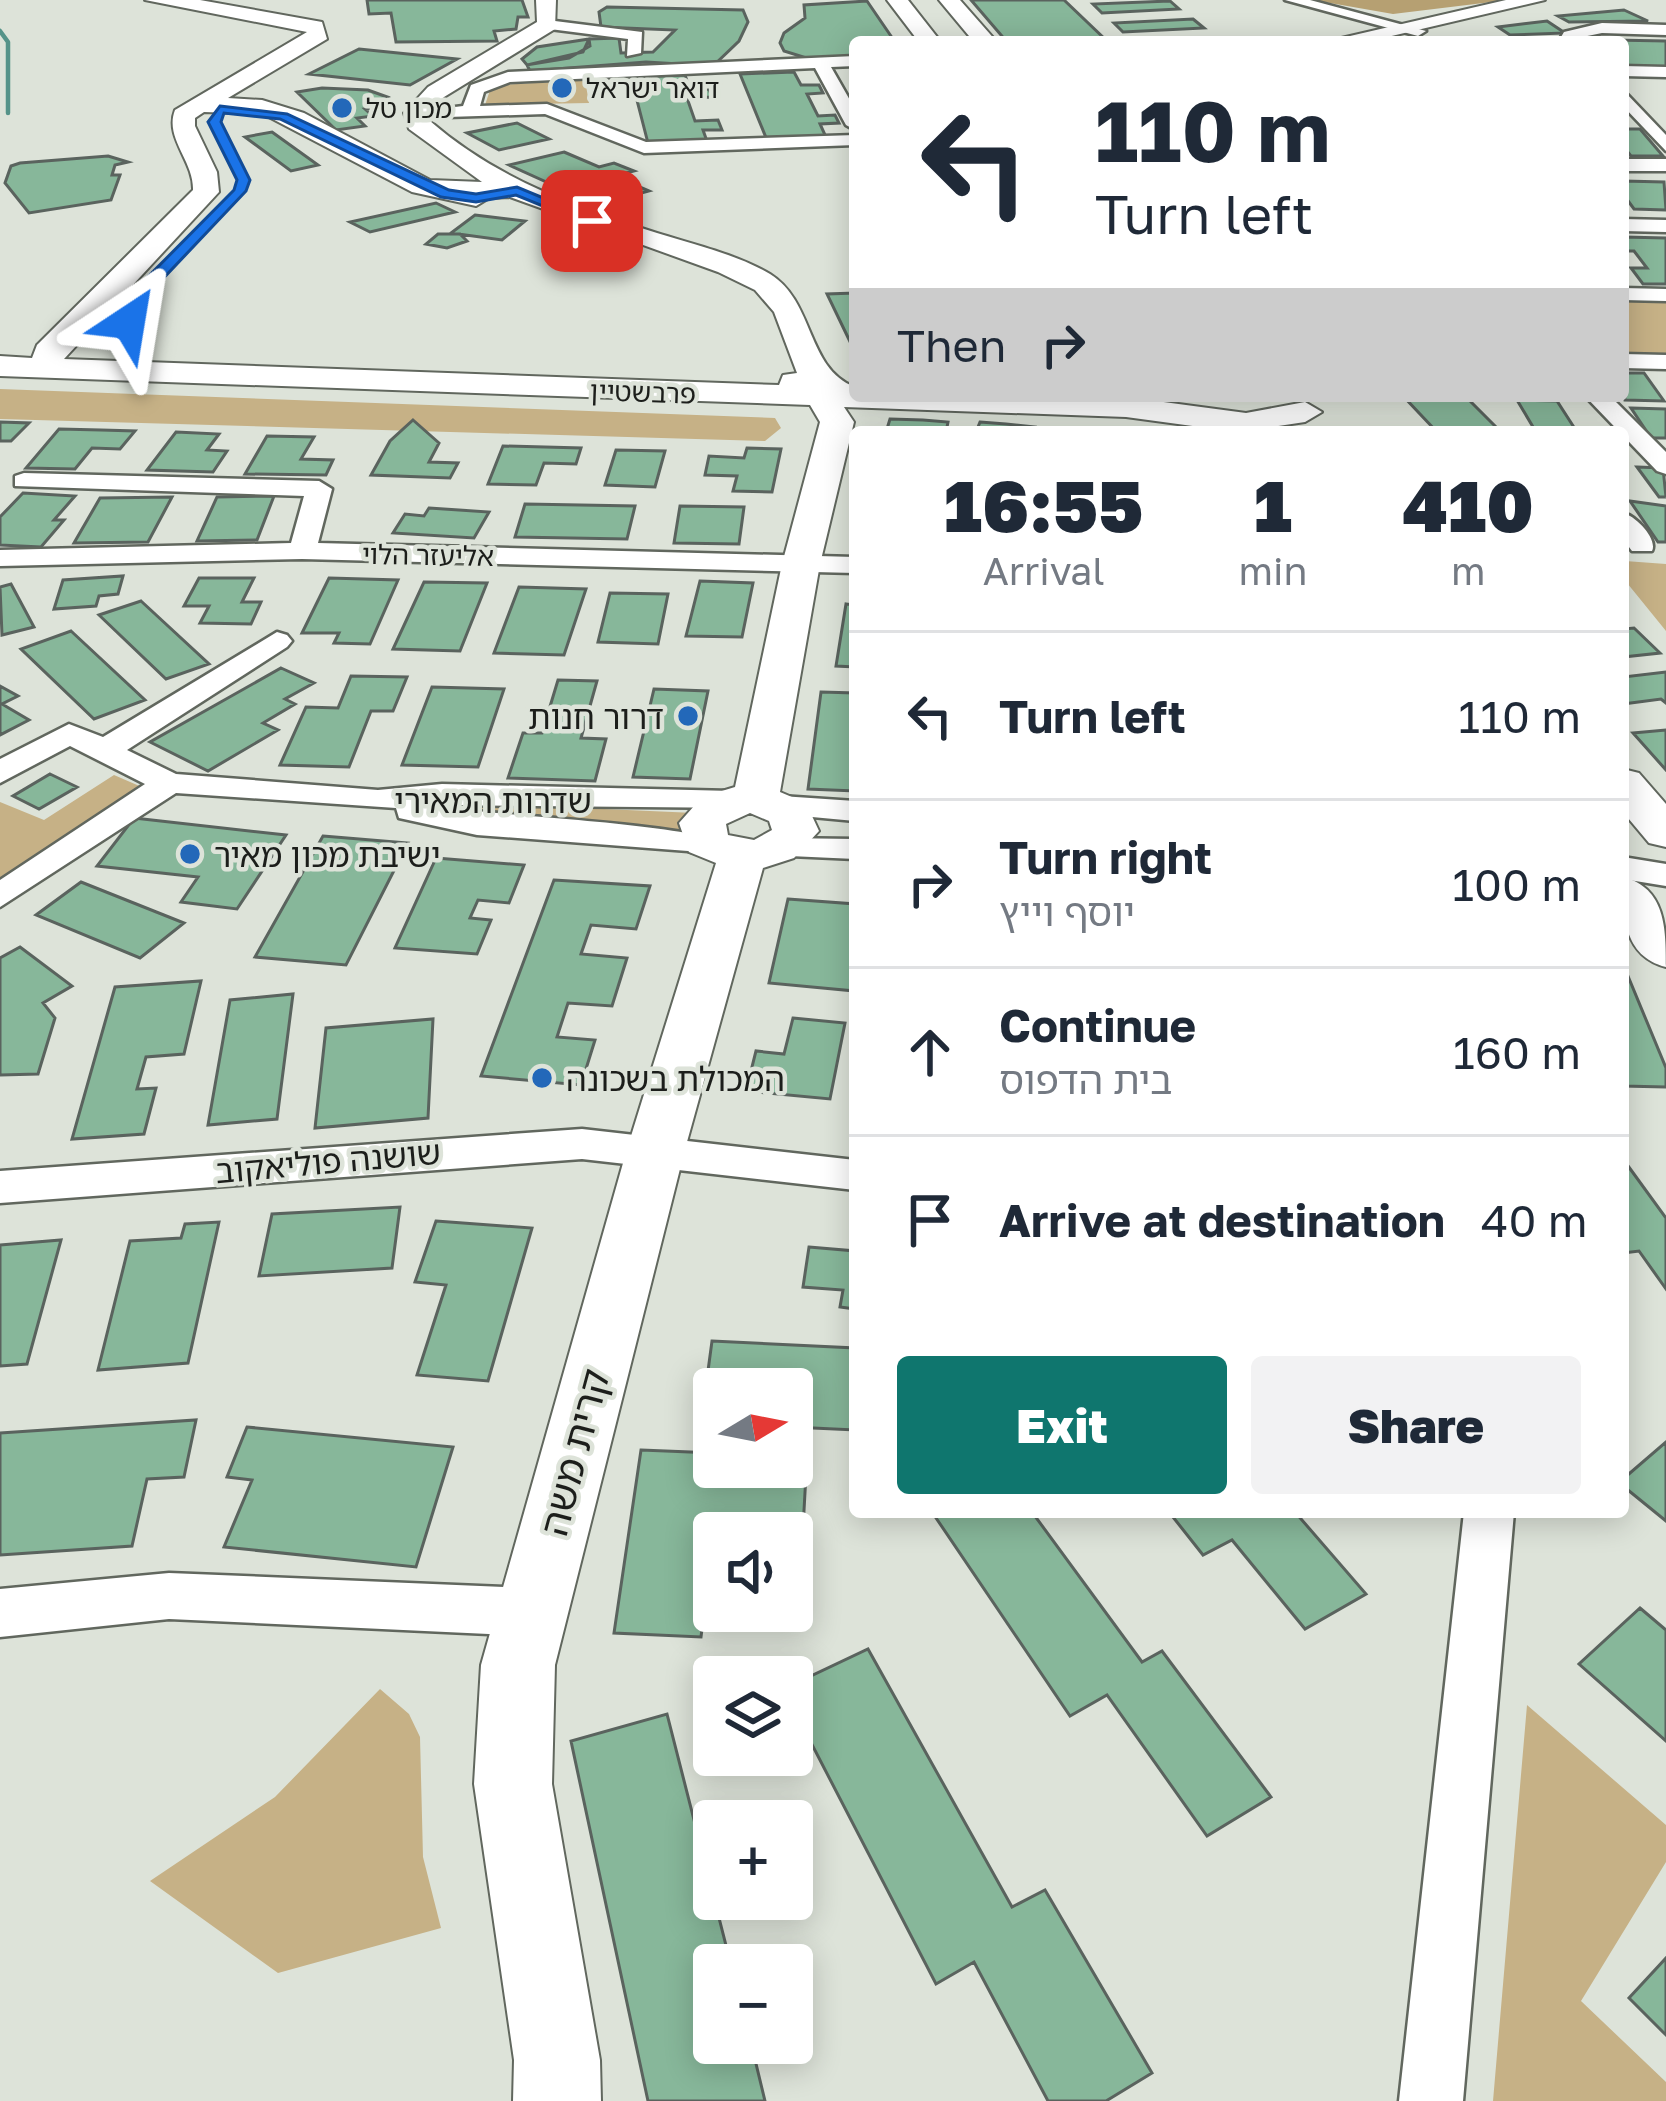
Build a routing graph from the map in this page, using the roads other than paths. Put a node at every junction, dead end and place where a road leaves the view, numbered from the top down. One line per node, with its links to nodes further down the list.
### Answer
1 (155, 0): 25 (street)
2 (225, 0): 25 (street)
3 (546, 0): 10 (street)
4 (897, 0): 14 (street)
5 (949, 0): 15 (street)
6 (1292, 0): 11 (street)
7 (1535, 0): 9 (street)
8 (1558, 0): 12 (street)
9 (1457, 16): 11 (street); 12 (street)
10 (547, 26): 17 (street); 23 (street)
11 (1363, 28): 12 (street)
12 (1407, 28)
13 (1666, 30): 16 (street)
14 (925, 36)
15 (981, 36)
16 (1574, 36)
17 (633, 52)
18 (849, 62): 19 (street)
19 (821, 63): 22 (street); 24 (street)
20 (1629, 70): 21 (street)
21 (1666, 72)
22 (470, 111): 23 (street); 28 (street)
23 (416, 113): 32 (street)
24 (849, 114)
25 (215, 115): 32 (street); 40 (street)
26 (1632, 116): 27 (street); 29 (street)
27 (1666, 117)
28 (849, 140)
29 (1666, 146)
30 (1629, 165): 31 (street)
31 (1666, 165)
32 (518, 188): 39 (street); 46 (street)
33 (240, 191): 38 (street)
34 (1629, 225): 35 (street)
35 (1666, 226)
36 (1629, 294): 37 (street)
37 (1666, 295)
38 (134, 319): 41 (street); 42 (street)
39 (799, 336): 45 (street); 46 (street)
40 (18, 349): 41 (street); 45 (street, פרבשטיין)
41 (81, 354): 42 (street, פרבשטיין)
42 (198, 358): 45 (street, פרבשטיין)
43 (1629, 361): 44 (street)
44 (1666, 362)
45 (701, 386): 46 (street, פרבשטיין); 46 (street)
46 (826, 393): 47 (street); 61 (street, קרית משה)
47 (876, 402)
48 (1000, 402): 51 (street)
49 (1188, 402): 51 (street)
50 (1603, 402): 52 (street)
51 (1276, 417)
52 (1628, 426)
53 (1629, 426): 55 (street)
54 (1629, 453): 55 (street)
55 (1661, 457)
56 (24, 481): 59 (street)
57 (1629, 529): 58 (street)
58 (1642, 545)
59 (302, 551): 60 (street, אליעזר הלוי); 61 (street, אליעזר הלוי)
60 (0, 558)
61 (801, 564): 62 (street, אליעזר הלוי); 70 (street, קרית משה)
62 (849, 565)
63 (277, 641): 64 (street)
64 (103, 751): 65 (street); 66 (street)
65 (0, 773)
66 (169, 783): 68 (street); 74 (street)
67 (1629, 790): 71 (street)
68 (378, 800): 70 (street, שדרות המאירי); 70 (street, שדרות המאירי)
69 (849, 812): 70 (street, שדרות המאירי)
70 (751, 826): 72 (street, שדרות המאירי); 76 (street, קרית משה)
71 (1666, 833)
72 (849, 848)
73 (1638, 888): 75 (street)
74 (0, 896)
75 (1666, 951)
76 (656, 1149): 77 (street, שושנה פוליאקוב); 78 (street, שושנה פוליאקוב); 80 (street, קרית משה)
77 (849, 1174)
78 (0, 1187)
79 (1488, 1518): 83 (street)
80 (531, 1612): 81 (street); 82 (street, קרית משה)
81 (0, 1613)
82 (563, 2087)
83 (1431, 2101)

